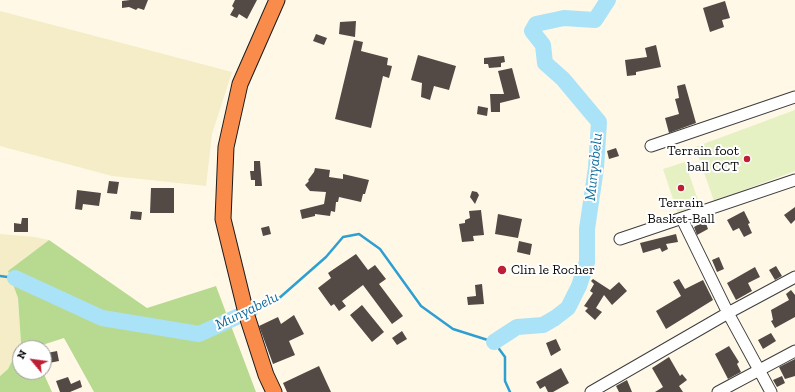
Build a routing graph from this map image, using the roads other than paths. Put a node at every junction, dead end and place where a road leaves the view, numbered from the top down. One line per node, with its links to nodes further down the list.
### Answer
1 (277, 0): 11 (highway)
2 (795, 97): 3 (street)
3 (652, 146)
4 (795, 180): 5 (street)
5 (682, 219): 6 (street); 8 (street)
6 (620, 239)
7 (795, 278): 8 (street)
8 (728, 313): 10 (street); 12 (street)
9 (795, 351): 10 (street)
10 (758, 369): 13 (street); 14 (street)
11 (274, 392)
12 (591, 392)
13 (718, 392)
14 (771, 392)

